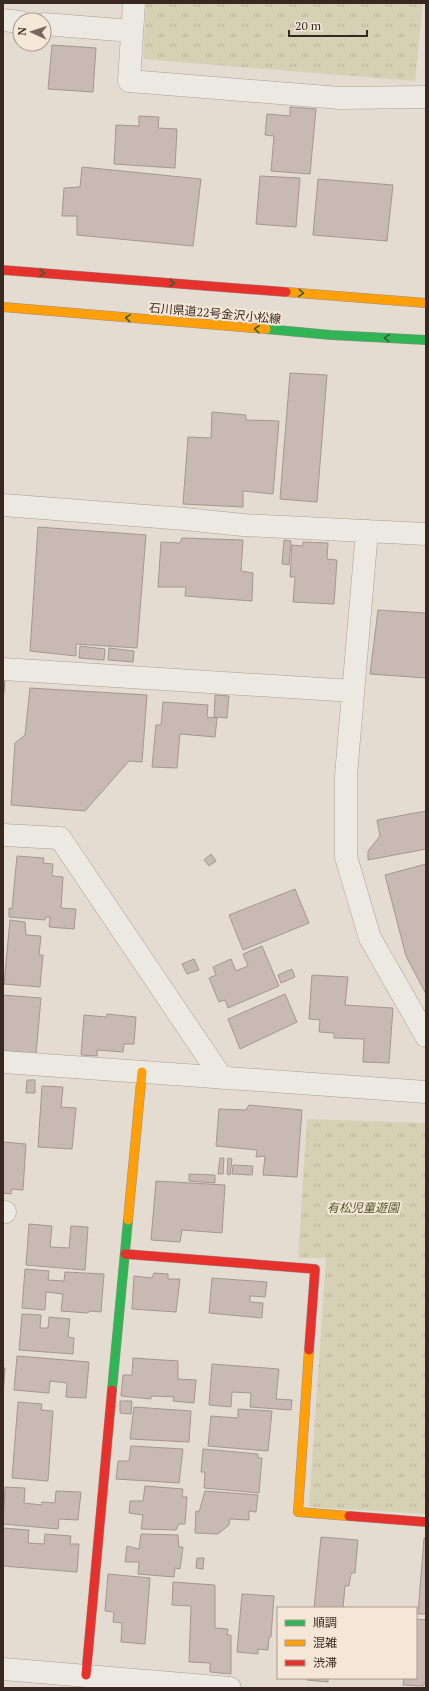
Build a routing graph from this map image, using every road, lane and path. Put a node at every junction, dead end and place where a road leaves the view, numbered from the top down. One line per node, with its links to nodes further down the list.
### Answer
1 (134, 3): 3 (street)
2 (52, 25): 3 (street)
3 (131, 31): 4 (street)
4 (426, 97)
5 (3, 270): 6 (street, one-way to 6)
6 (426, 303)
7 (3, 307): 8 (street, 石川県道22号金沢小松線, one-way to 7)
8 (426, 340)
9 (3, 505): 10 (street)
10 (367, 531): 11 (street); 13 (street)
11 (426, 534)
12 (3, 669): 13 (street)
13 (353, 691): 15 (street)
14 (3, 835): 18 (street)
15 (426, 1036)
16 (3, 1062): 17 (street)
17 (142, 1072): 18 (street); 20 (street)
18 (222, 1078): 19 (street)
19 (426, 1092)
20 (125, 1254): 21 (street); 23 (street)
21 (426, 1522)
22 (3, 1669): 23 (street)
23 (86, 1675): 24 (street)
24 (146, 1684): 25 (street)
25 (230, 1688)

